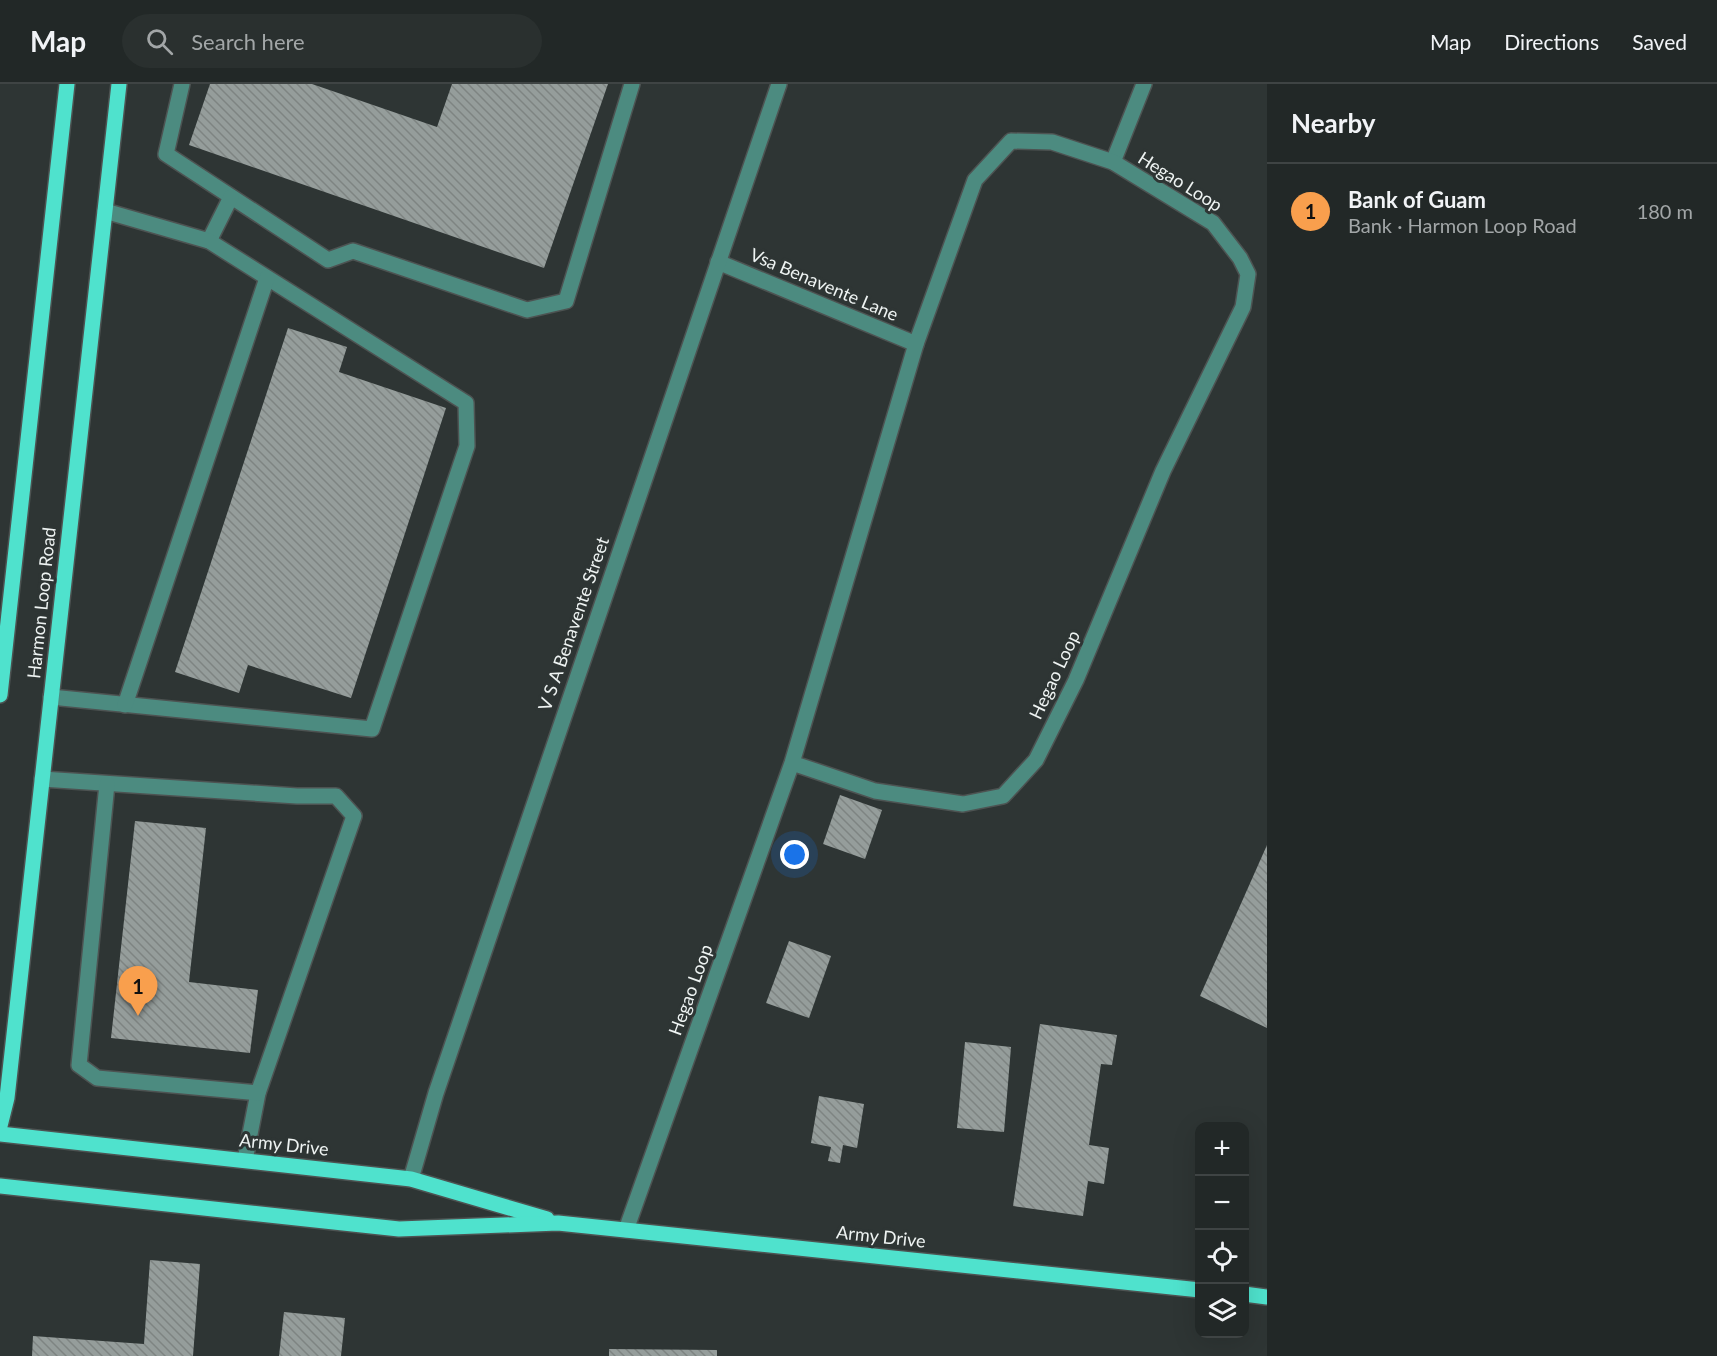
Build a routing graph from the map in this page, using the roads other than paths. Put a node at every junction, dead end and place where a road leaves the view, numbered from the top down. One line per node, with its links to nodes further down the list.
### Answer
1 (67, 84): 14 (main road, Harmon Loop Road)
2 (119, 84): 9 (main road, Harmon Loop Road)
3 (182, 84): 8 (street)
4 (632, 84): 8 (street)
5 (779, 84): 11 (street, V S A Benavente Street)
6 (1144, 84): 7 (street)
7 (1113, 162): 13 (street, Hegao Loop); 17 (street, Hegao Loop)
8 (231, 196): 10 (street)
9 (105, 211): 10 (street); 15 (main road, Harmon Loop Road)
10 (209, 241): 12 (street)
11 (718, 262): 13 (street, Vsa Benavente Lane); 24 (street, V S A Benavente Street)
12 (267, 278): 16 (street); 16 (street)
13 (916, 344): 17 (street, Hegao Loop)
14 (0, 695)
15 (51, 697): 16 (street); 18 (main road, Harmon Loop Road)
16 (125, 705)
17 (792, 763): 27 (street, Hegao Loop)
18 (42, 779): 19 (street); 21 (main road, Harmon Loop Road)
19 (107, 783): 20 (street); 20 (street)
20 (258, 1093): 23 (street)
21 (0, 1126)
22 (0, 1134): 23 (main road, Army Drive)
23 (245, 1160): 24 (main road, Army Drive)
24 (411, 1179): 26 (main road, Army Drive)
25 (0, 1186): 26 (main road, Army Drive)
26 (558, 1223): 27 (main road, Army Drive)
27 (626, 1230): 28 (main road, Army Drive)
28 (1195, 1289)
29 (1249, 1295): 30 (main road)
30 (1267, 1297)

